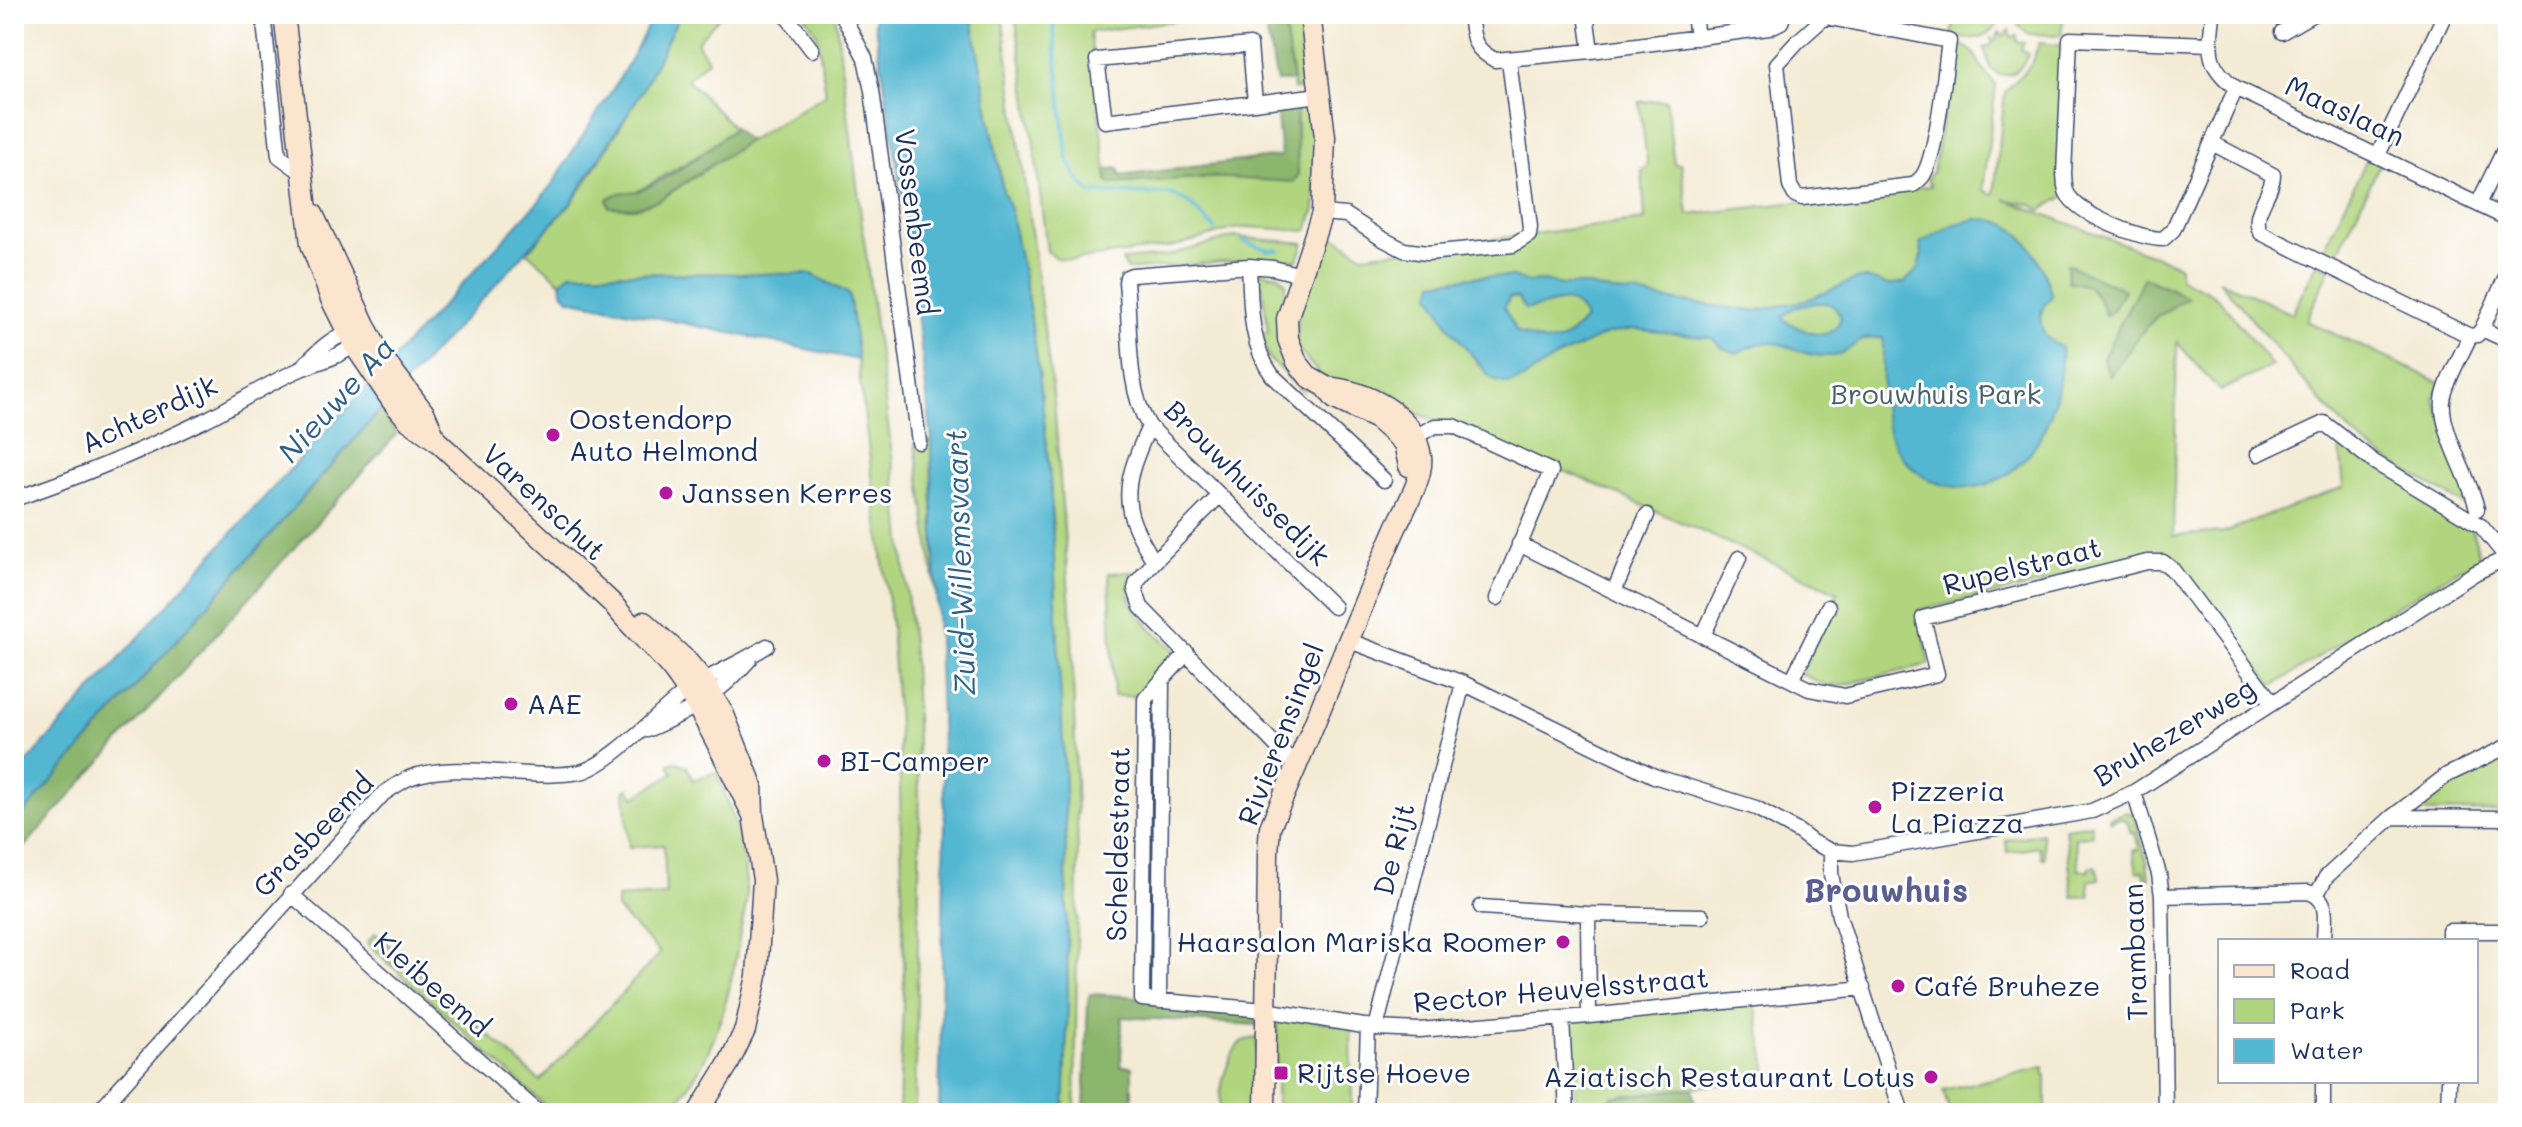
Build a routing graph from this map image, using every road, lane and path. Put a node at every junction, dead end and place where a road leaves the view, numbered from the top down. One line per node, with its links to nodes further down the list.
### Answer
1 (263, 14): 30 (street, Varenschut)
2 (284, 14): 30 (street, Varenschut)
3 (785, 14): 21 (street)
4 (842, 14): 42 (street, Vossenbeemd)
5 (1310, 14): 25 (street)
6 (1470, 14): 23 (street)
7 (1586, 14): 22 (street)
8 (1694, 14): 18 (street)
9 (1892, 14): 16 (street)
10 (2213, 14): 20 (street, Maaslaan)
11 (2313, 14): 17 (street)
12 (2445, 14): 29 (street)
13 (2493, 14): 15 (street)
14 (1783, 18): 18 (street); 19 (street)
15 (2508, 21)
16 (1889, 30): 19 (street); 19 (street)
17 (2282, 32)
18 (1697, 38): 22 (street)
19 (1797, 42)
20 (2211, 44): 24 (street, Maaslaan); 28 (street)
21 (812, 50)
22 (1591, 51): 23 (street)
23 (1509, 60): 32 (street)
24 (2236, 88): 28 (street); 29 (street, Maaslaan)
25 (1320, 95): 26 (street); 32 (street)
26 (1255, 103): 26 (street)
27 (2508, 142): 31 (street)
28 (2212, 143): 37 (street)
29 (2378, 155): 31 (street, Maaslaan)
30 (301, 172): 38 (street, Varenschut)
31 (2478, 204): 33 (street, Maaslaan)
32 (1322, 213): 36 (street)
33 (2508, 219)
34 (1249, 266): 36 (street, Brouwhuissedijk); 40 (street, Brouwhuissedijk); 44 (street)
35 (2508, 272): 37 (street)
36 (1301, 275): 41 (street)
37 (2476, 333): 39 (street); 47 (street)
38 (356, 336): 46 (street, Achterdijk); 63 (street, Varenschut)
39 (2508, 341)
40 (1149, 426): 45 (street, Brouwhuissedijk); 52 (street)
41 (1410, 439): 49 (street); 58 (street, Rivierensingel)
42 (919, 442)
43 (2258, 454): 51 (street)
44 (1384, 480)
45 (1220, 495): 52 (street); 55 (street, Brouwhuissedijk)
46 (14, 499)
47 (2477, 509)
48 (1647, 515): 53 (street)
49 (1519, 544): 53 (street, Rupelstraat); 54 (street)
50 (1739, 558): 57 (street)
51 (2508, 558): 64 (street, Bruhezerweg)
52 (1154, 562): 60 (street)
53 (1614, 591): 57 (street, Rupelstraat)
54 (1497, 598)
55 (1334, 607)
56 (1828, 607): 61 (street)
57 (1703, 636): 61 (street, Rupelstraat)
58 (1347, 640): 62 (street); 66 (street, Rivierensingel)
59 (761, 650): 63 (street)
60 (1187, 653): 66 (street); 83 (street, Scheldestraat)
61 (1792, 680): 64 (street, Rupelstraat)
62 (1463, 683): 70 (street); 86 (street, De Rijt)
63 (700, 694): 71 (street, Grasbeemd); 91 (street, Varenschut)
64 (2272, 702): 67 (street, Bruhezerweg)
65 (2508, 746): 68 (street)
66 (1297, 767): 83 (street, Rivierensingel)
67 (2134, 792): 70 (street, Bruhezerweg); 73 (street, Trambaan)
68 (2392, 817): 69 (street); 72 (street)
69 (2508, 818)
70 (1831, 851): 81 (street)
71 (291, 894): 89 (street, Grasbeemd); 90 (street, Kleibeemd)
72 (2317, 894): 73 (street); 78 (street)
73 (2162, 896): 96 (street, Trambaan)
74 (1481, 907): 75 (street)
75 (1588, 914): 76 (street); 84 (street)
76 (1702, 916)
77 (2508, 931): 79 (street)
78 (2324, 939)
79 (2449, 939)
80 (1864, 951): 81 (street)
81 (1856, 967): 82 (street)
82 (1863, 988): 84 (street, Rector Heuvelsstraat); 95 (street)
83 (1265, 1010): 86 (street, Rector Heuvelsstraat); 92 (street, Rivierensingel)
84 (1589, 1016): 85 (street, Rector Heuvelsstraat)
85 (1562, 1019): 86 (street, Rector Heuvelsstraat); 94 (street)
86 (1372, 1027): 93 (street, De Rijt)
87 (2323, 1083): 97 (street)
88 (2449, 1083): 98 (street)
89 (97, 1113)
90 (539, 1113)
91 (698, 1113)
92 (1265, 1113)
93 (1365, 1113)
94 (1567, 1113)
95 (1902, 1113)
96 (2165, 1113)
97 (2323, 1113)
98 (2448, 1113)

